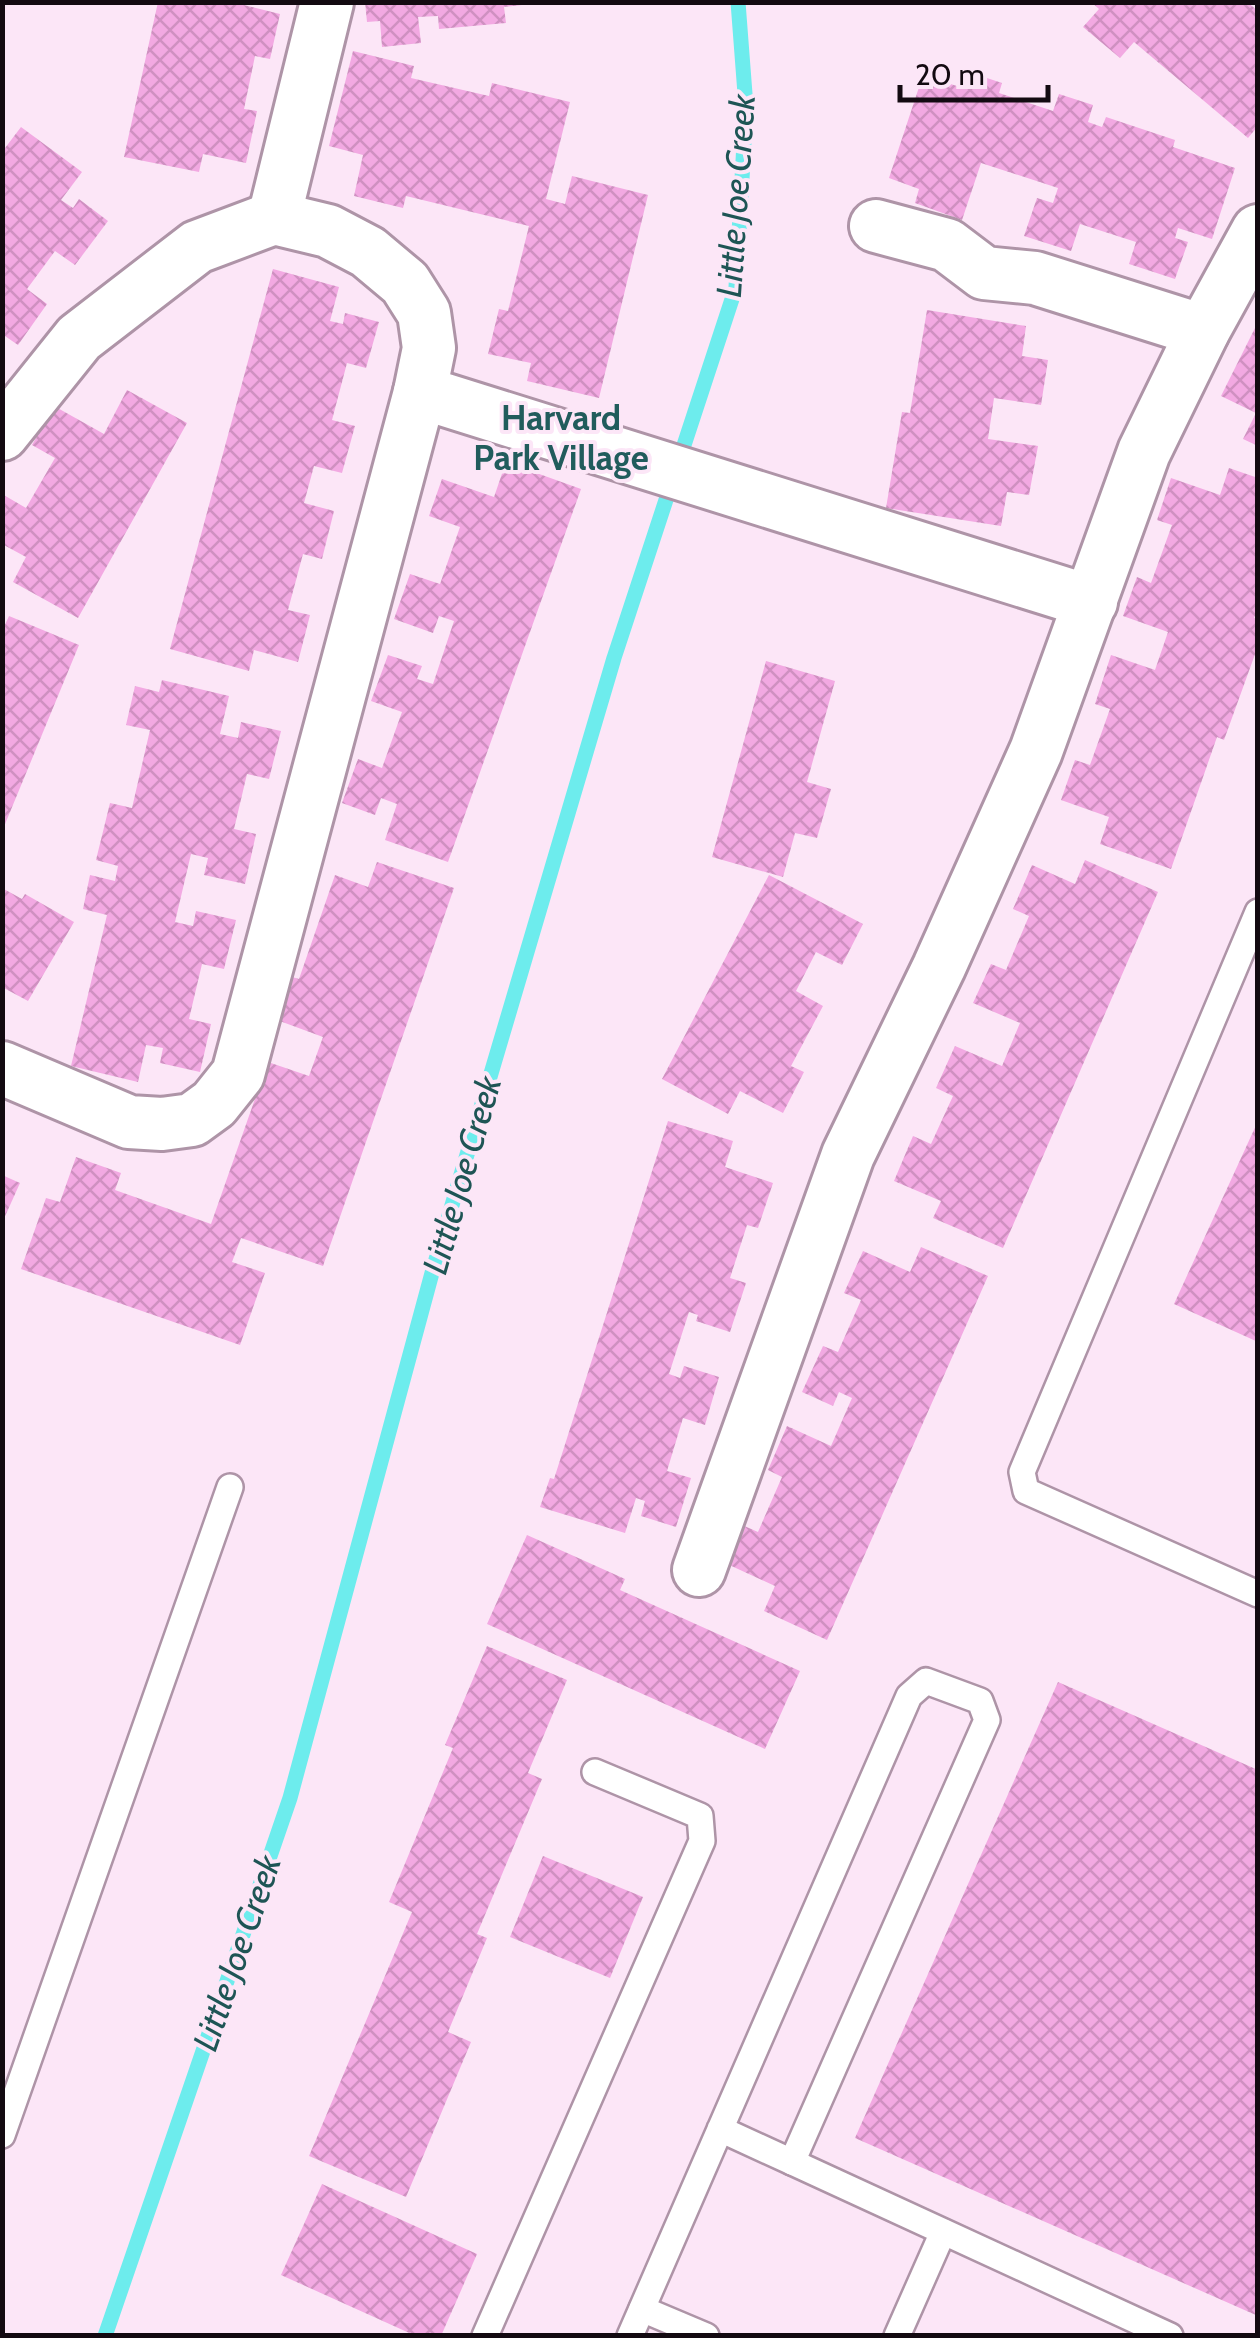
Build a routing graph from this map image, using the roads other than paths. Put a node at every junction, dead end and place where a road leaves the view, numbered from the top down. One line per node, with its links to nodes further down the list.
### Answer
1 (327, 2): 2 (street)
2 (274, 218): 6 (street); 7 (street)
3 (876, 226): 5 (street)
4 (1258, 231): 5 (street)
5 (1203, 331): 8 (street)
6 (420, 392): 8 (street); 10 (street)
7 (2, 434)
8 (1090, 602): 12 (street)
9 (1258, 912): 13 (lane)
10 (2, 1068)
11 (230, 1488): 16 (lane)
12 (700, 1570)
13 (1258, 1594)
14 (595, 1772): 20 (lane)
15 (720, 2129): 17 (lane); 17 (lane); 19 (lane)
16 (2, 2134)
17 (792, 2162): 18 (lane)
18 (944, 2232): 23 (lane); 24 (lane)
19 (642, 2309): 21 (lane); 22 (lane)
20 (486, 2336)
21 (630, 2336)
22 (706, 2336)
23 (896, 2336)
24 (1170, 2336)

